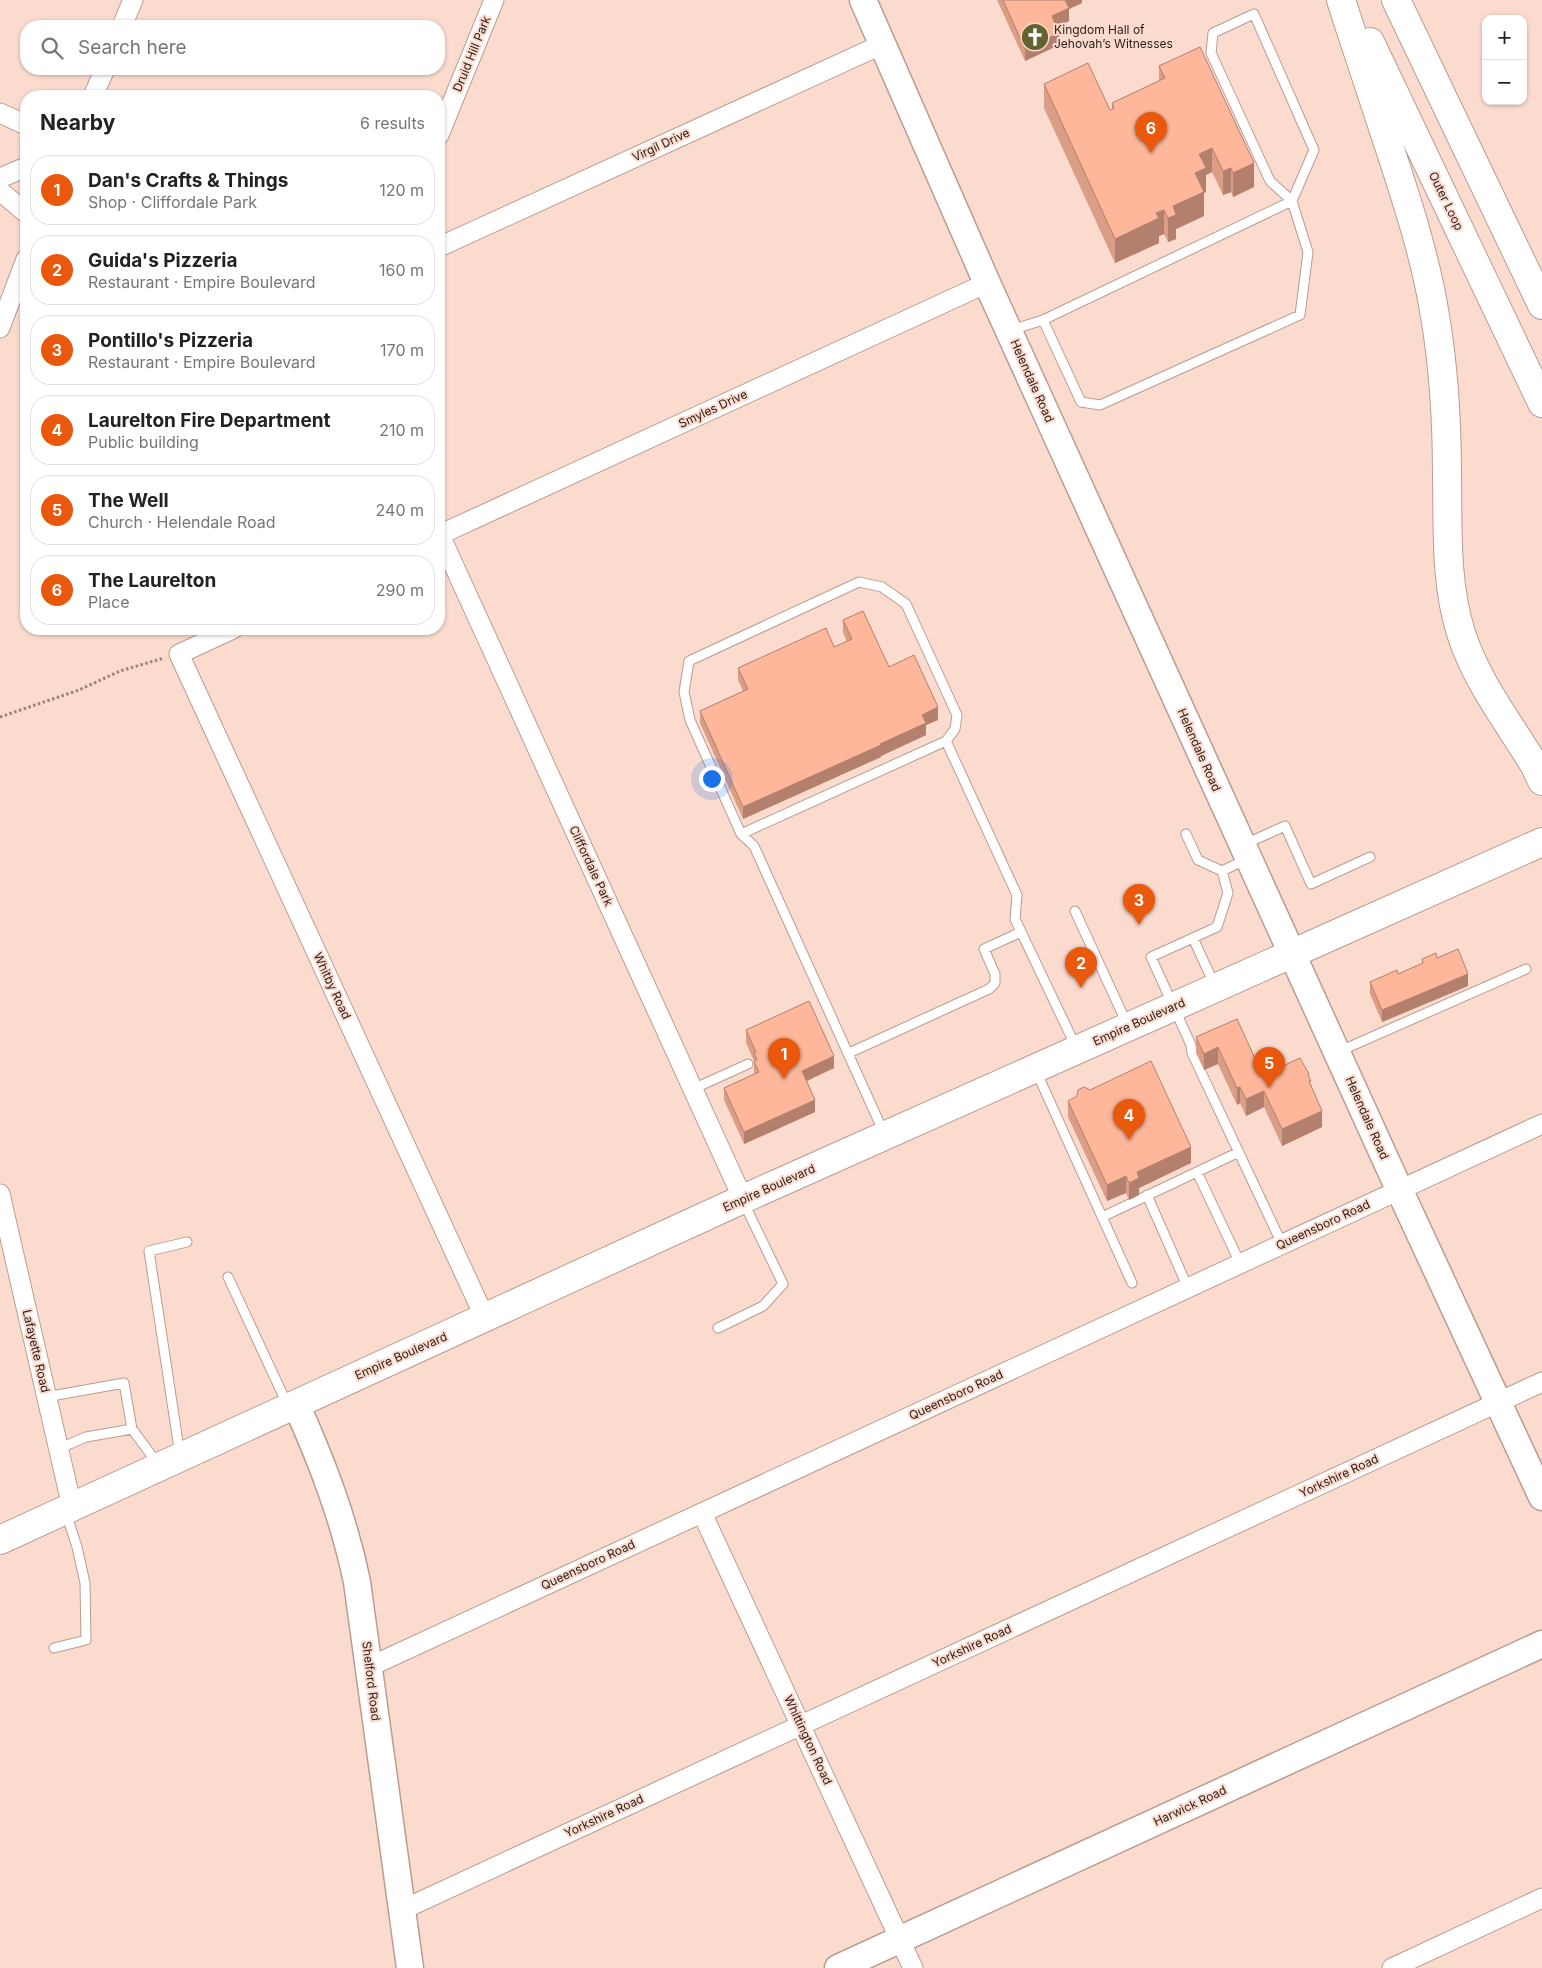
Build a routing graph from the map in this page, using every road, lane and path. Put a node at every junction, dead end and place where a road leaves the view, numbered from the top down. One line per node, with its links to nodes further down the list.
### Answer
1 (133, 0): 7 (street)
2 (494, 0): 12 (street, Druid Hill Park)
3 (862, 0): 8 (street, Helendale Road)
4 (1341, 0): 33 (main road)
5 (1350, 0): 26 (main road, Outer Loop)
6 (1396, 0): 22 (main road)
7 (125, 20)
8 (883, 44): 19 (street, Virgil Drive); 21 (street, Helendale Road)
9 (102, 75): 10 (street)
10 (96, 90)
11 (0, 113): 13 (street)
12 (445, 120)
13 (20, 122)
14 (20, 169): 15 (street)
15 (0, 178)
16 (0, 191): 18 (street)
17 (1292, 202): 17 (lane); 23 (lane); 23 (lane)
18 (20, 209)
19 (445, 244)
20 (20, 275): 24 (street)
21 (987, 283): 25 (street, Helendale Road); 27 (street, Smyles Drive)
22 (1542, 305)
23 (1043, 320): 25 (lane)
24 (0, 328)
25 (1009, 331): 37 (street, Helendale Road)
26 (1542, 403)
27 (445, 531)
28 (445, 547): 53 (street, Cliffordale Park)
29 (221, 635): 30 (street)
30 (179, 654): 31 (path); 69 (street, Whitby Road)
31 (0, 717)
32 (946, 741): 34 (lane); 34 (lane); 41 (lane)
33 (1542, 781)
34 (742, 834): 50 (lane)
35 (1186, 834): 39 (lane)
36 (1542, 842): 43 (main road, Empire Boulevard)
37 (1246, 852): 38 (lane); 39 (lane); 43 (street, Helendale Road)
38 (1370, 857)
39 (1222, 870): 42 (lane)
40 (1075, 911): 47 (lane)
41 (1021, 932): 48 (lane); 50 (lane)
42 (1193, 938): 45 (lane); 46 (lane)
43 (1292, 953): 45 (main road, Empire Boulevard); 49 (street, Helendale Road)
44 (1526, 969): 49 (lane)
45 (1216, 988): 46 (main road, Empire Boulevard)
46 (1174, 1006): 47 (main road, Empire Boulevard); 56 (lane)
47 (1128, 1027): 48 (main road, Empire Boulevard)
48 (1077, 1050): 52 (main road, Empire Boulevard)
49 (1337, 1052): 58 (street, Helendale Road)
50 (850, 1053): 55 (lane)
51 (748, 1064): 53 (lane)
52 (1035, 1068): 55 (main road, Empire Boulevard); 62 (lane)
53 (693, 1089): 61 (street, Cliffordale Park)
54 (1542, 1124): 58 (street, Queensboro Road)
55 (886, 1135): 61 (main road, Empire Boulevard)
56 (1239, 1152): 57 (lane); 64 (lane)
57 (1197, 1172): 60 (lane); 65 (lane)
58 (1399, 1190): 64 (street, Queensboro Road); 73 (street, Helendale Road)
59 (0, 1195): 72 (street, Lafayette Road)
60 (1147, 1195): 62 (lane); 68 (lane)
61 (743, 1199): 69 (main road, Empire Boulevard); 70 (lane)
62 (1102, 1216): 67 (lane)
63 (187, 1242): 77 (lane)
64 (1282, 1244): 65 (street, Queensboro Road)
65 (1240, 1263): 68 (street, Queensboro Road)
66 (228, 1277): 74 (lane)
67 (1132, 1283)
68 (1188, 1288): 80 (street, Queensboro Road)
69 (485, 1318): 74 (main road, Empire Boulevard)
70 (718, 1328)
71 (1542, 1382): 73 (street, Yorkshire Road)
72 (46, 1397): 75 (lane); 76 (street, Lafayette Road)
73 (1498, 1402): 78 (street, Helendale Road); 85 (street, Yorkshire Road)
74 (292, 1406): 77 (main road, Empire Boulevard); 84 (street, Shelford Road)
75 (132, 1429): 76 (lane); 77 (lane)
76 (58, 1448): 79 (street, Lafayette Road)
77 (170, 1462): 79 (main road, Empire Boulevard)
78 (1542, 1497)
79 (69, 1509): 81 (main road, Empire Boulevard); 83 (lane)
80 (702, 1513): 84 (street, Queensboro Road); 85 (street, Whittington Road)
81 (0, 1540)
82 (1542, 1644): 88 (street, Harwick Road)
83 (54, 1648)
84 (369, 1666): 87 (street, Shelford Road)
85 (801, 1725): 87 (street, Yorkshire Road); 88 (street, Whittington Road)
86 (1542, 1898): 92 (street)
87 (402, 1910): 89 (street, Shelford Road)
88 (900, 1939): 90 (street, Harwick Road); 91 (street, Whittington Road)
89 (410, 1968)
90 (838, 1968)
91 (913, 1968)
92 (1392, 1968)

